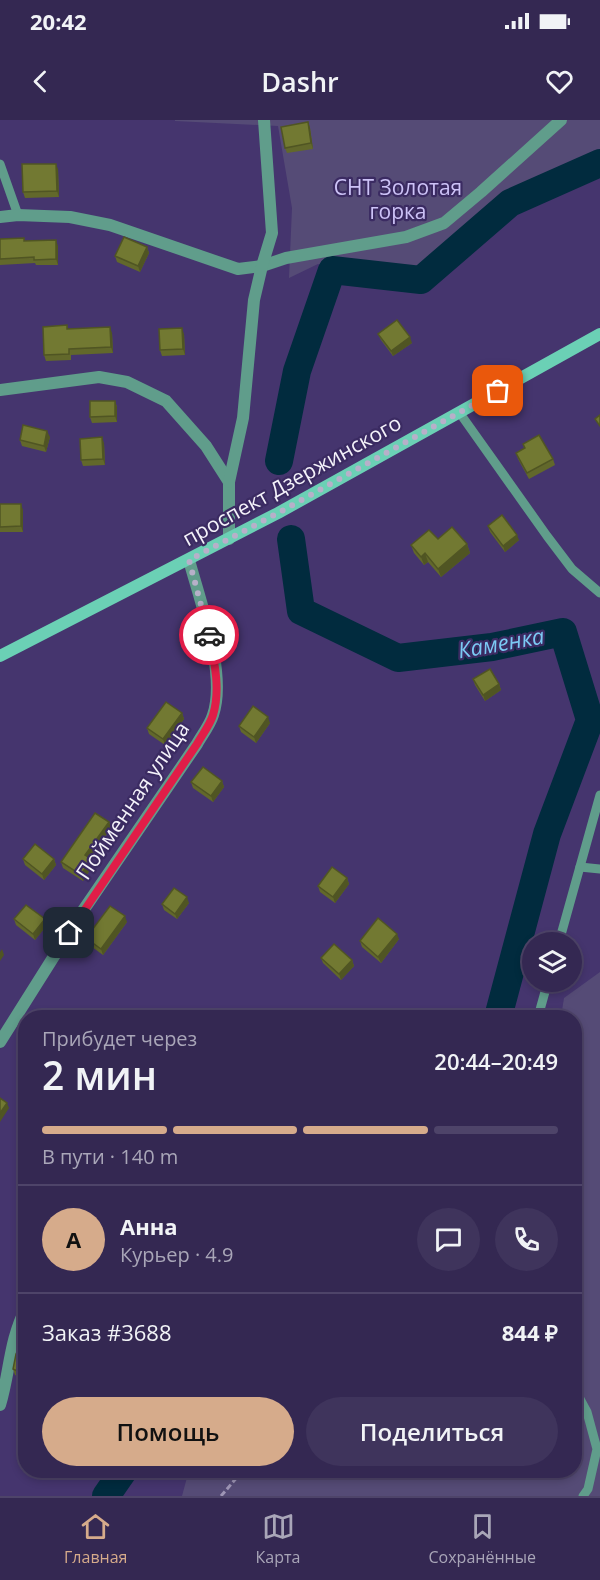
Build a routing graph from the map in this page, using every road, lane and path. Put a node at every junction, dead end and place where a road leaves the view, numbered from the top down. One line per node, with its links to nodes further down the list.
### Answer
1 (264, 120): 6 (street)
2 (561, 120): 6 (street)
3 (0, 164): 4 (lane)
4 (18, 215): 5 (street); 6 (street)
5 (0, 217)
6 (262, 266): 10 (street)
7 (600, 334): 9 (street, проспект Дзержинского)
8 (0, 390): 10 (street)
9 (459, 412): 11 (street, проспект Дзержинского); 13 (lane)
10 (229, 482): 11 (street)
11 (229, 539): 12 (street, проспект Дзержинского)
12 (189, 560): 14 (street, проспект Дзержинского); 20 (street, Пойменная улица)
13 (600, 593)
14 (0, 656)
15 (600, 795): 16 (lane)
16 (580, 867): 17 (lane); 18 (lane)
17 (600, 870)
18 (562, 932)
19 (545, 992): 21 (lane)
20 (20, 1010)
21 (540, 1010)
22 (18, 1013): 23 (street, Пойменная улица)
23 (0, 1042)
24 (18, 1323): 26 (street)
25 (582, 1403): 27 (lane)
26 (0, 1406)
27 (596, 1473): 30 (lane)
28 (236, 1478): 29 (path)
29 (221, 1496)
30 (583, 1496)

